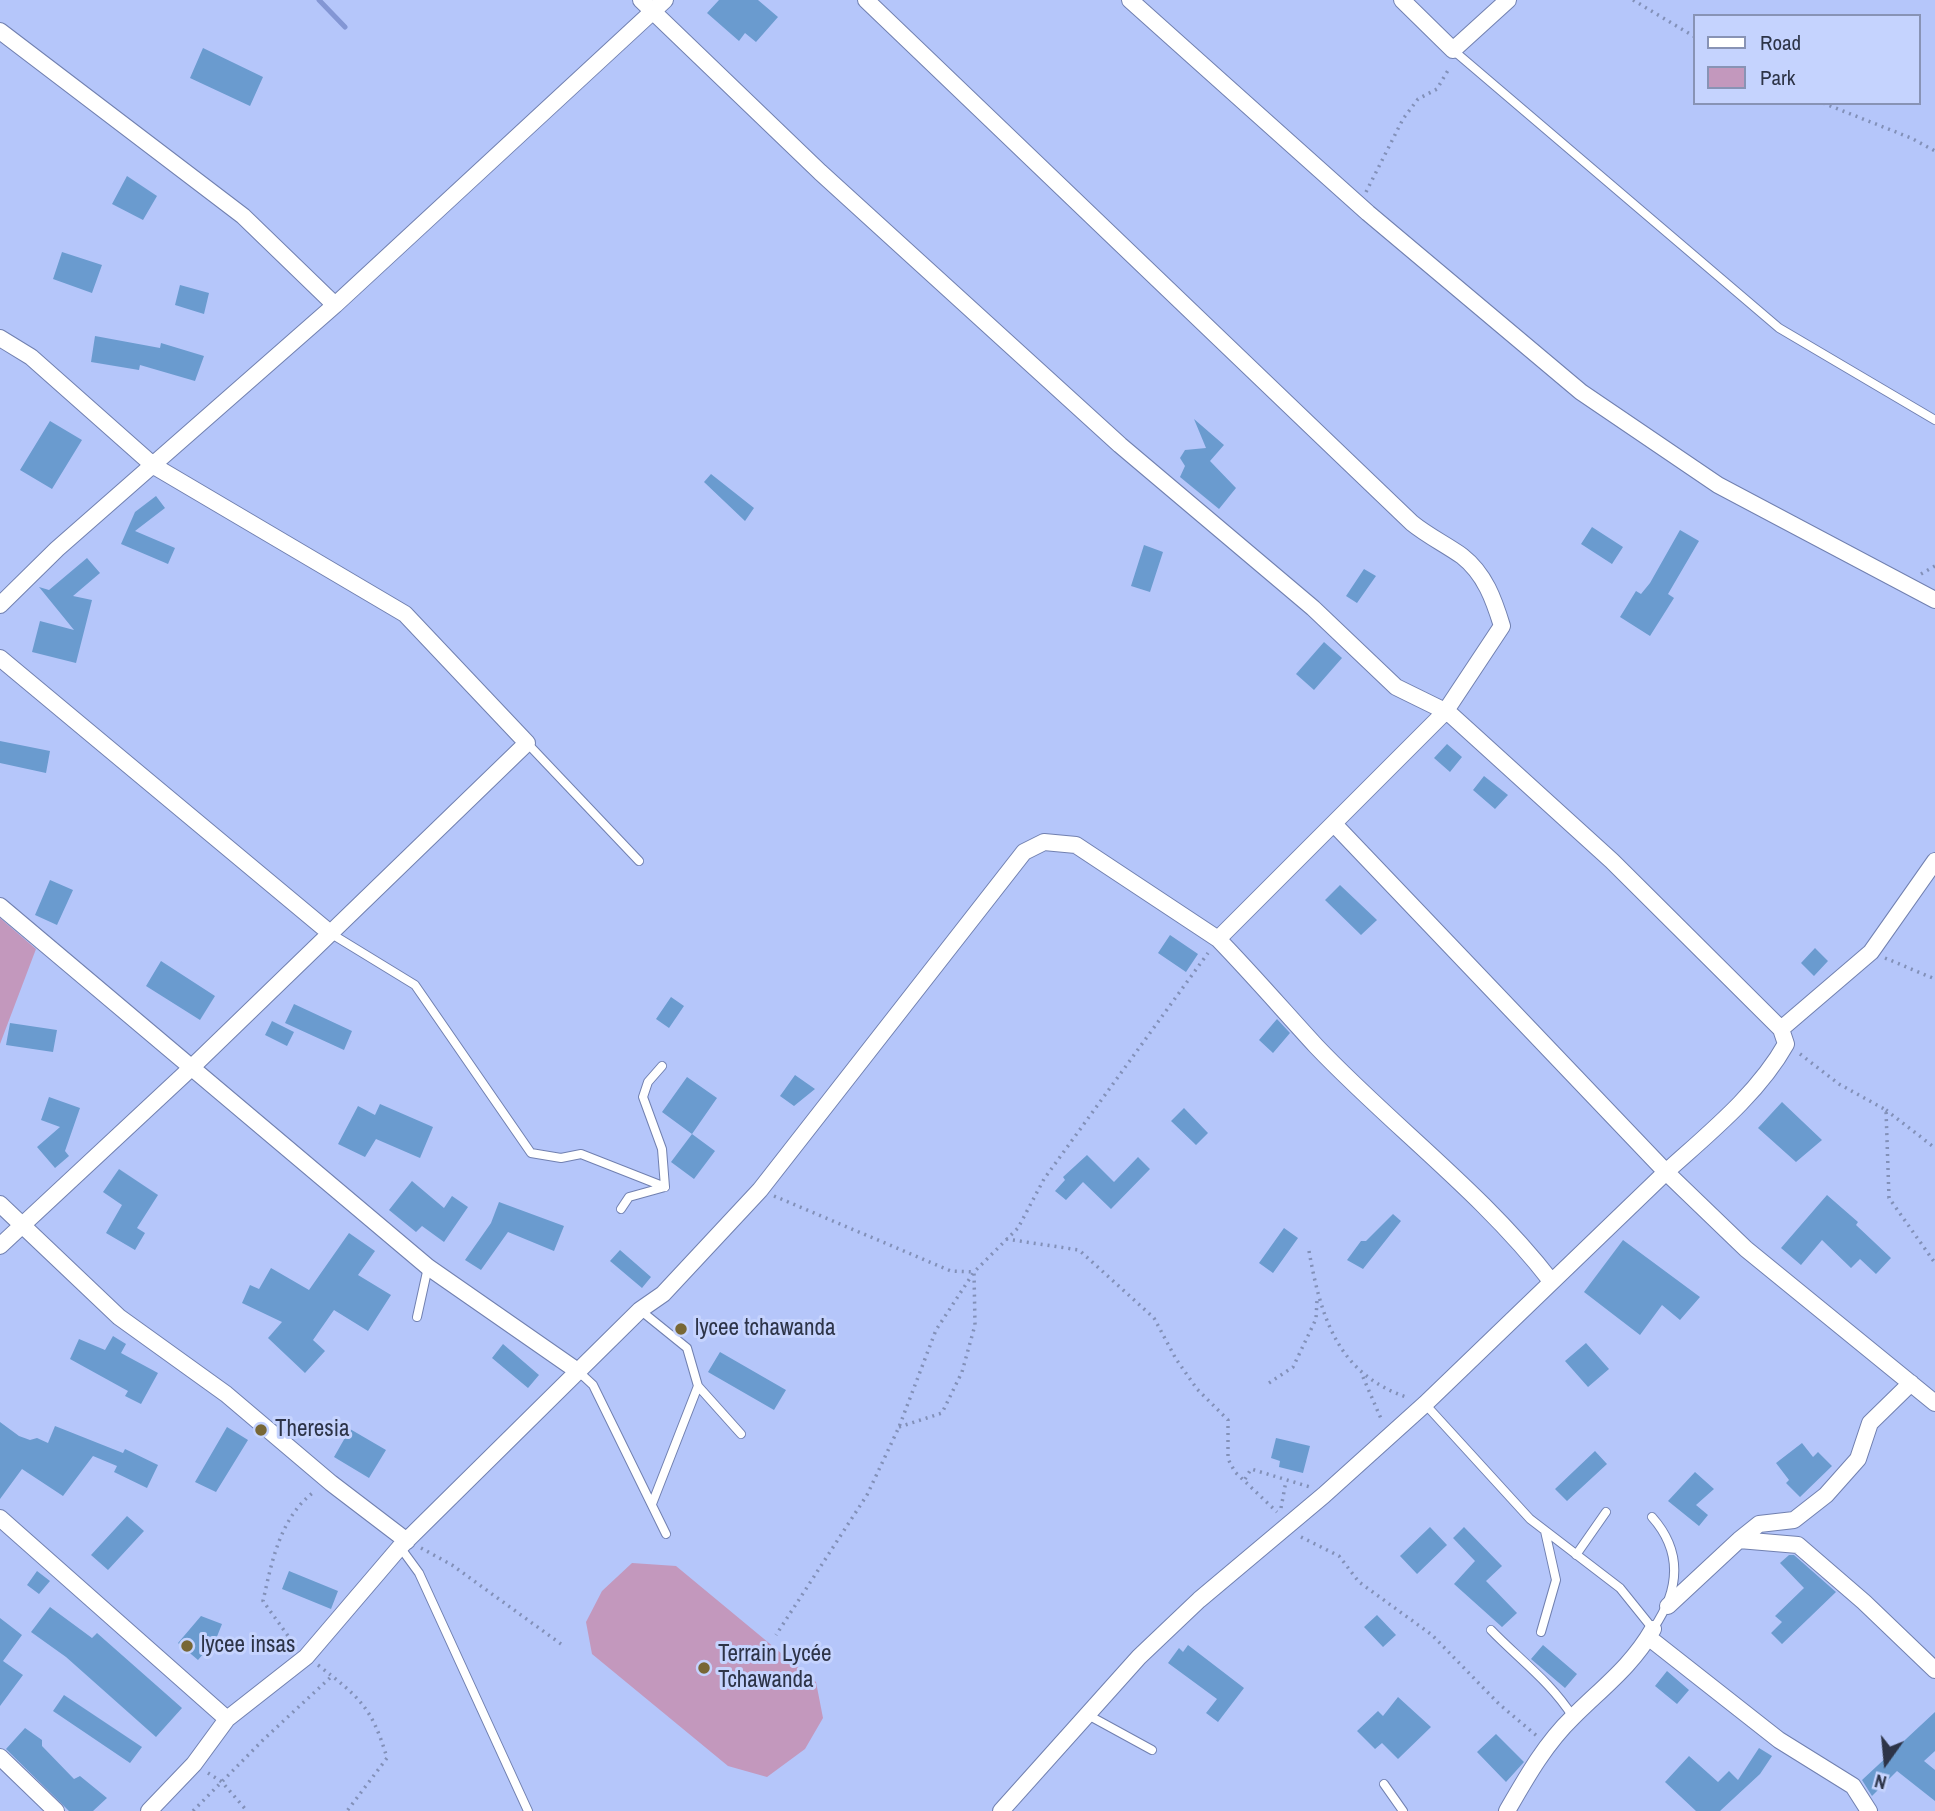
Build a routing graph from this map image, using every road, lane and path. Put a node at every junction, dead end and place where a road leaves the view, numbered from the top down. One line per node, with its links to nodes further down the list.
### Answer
1 (866, 0): 20 (street)
2 (1130, 0): 12 (street)
3 (1402, 0): 9 (street)
4 (1508, 0): 9 (street)
5 (1633, 0): 8 (path)
6 (653, 3): 13 (street); 20 (street)
7 (0, 31): 13 (street)
8 (1694, 36)
9 (1453, 50): 12 (path); 15 (lane)
10 (1828, 105): 11 (path)
11 (1935, 151)
12 (1368, 213): 17 (street)
13 (335, 305): 16 (street)
14 (0, 338): 16 (street)
15 (1935, 420)
16 (155, 466): 18 (street); 21 (street)
17 (1935, 600)
18 (0, 605)
19 (0, 657): 26 (street)
20 (1445, 712): 22 (street); 30 (street)
21 (527, 743): 23 (lane); 26 (street)
22 (1335, 825): 27 (street); 35 (street)
23 (639, 861)
24 (1935, 861): 28 (street)
25 (0, 906): 32 (street)
26 (331, 933): 32 (street); 36 (lane)
27 (1218, 939): 37 (street); 41 (path); 47 (street)
28 (1871, 952): 29 (path); 30 (street)
29 (1935, 979)
30 (1784, 1037): 33 (path); 35 (street)
31 (662, 1066): 36 (lane)
32 (190, 1069): 40 (street); 45 (street)
33 (1886, 1110): 34 (path); 44 (path)
34 (1935, 1148)
35 (1666, 1172): 47 (street); 53 (street)
36 (665, 1187): 39 (lane)
37 (760, 1190): 46 (path); 49 (street)
38 (0, 1204): 40 (street)
39 (621, 1209)
40 (21, 1225): 42 (street); 63 (street)
41 (1006, 1239): 46 (path); 61 (path)
42 (0, 1246)
43 (1309, 1251): 48 (path)
44 (1935, 1263)
45 (428, 1267): 50 (lane); 51 (street)
46 (974, 1272): 58 (path); 58 (path)
47 (1552, 1281): 57 (street)
48 (1318, 1298): 52 (path); 54 (path)
49 (640, 1310): 51 (street); 55 (lane)
50 (417, 1317)
51 (579, 1372): 65 (lane); 73 (street)
52 (1362, 1376): 57 (path); 59 (path)
53 (1911, 1383): 56 (street); 72 (street)
54 (1269, 1384)
55 (698, 1386): 60 (lane); 65 (lane)
56 (1935, 1403)
57 (1425, 1404): 59 (street); 70 (lane)
58 (899, 1427): 79 (path)
59 (1394, 1431): 64 (street)
60 (741, 1434)
61 (1245, 1479): 62 (path); 69 (path)
62 (1286, 1480): 64 (path); 69 (path)
63 (331, 1483): 73 (street); 81 (path)
64 (1324, 1495): 69 (street)
65 (652, 1504): 71 (lane)
66 (1606, 1511): 74 (lane)
67 (1652, 1517): 75 (lane)
68 (0, 1518): 86 (street)
69 (1285, 1521): 84 (street); 87 (path)
70 (1545, 1531): 74 (lane); 77 (lane)
71 (666, 1534)
72 (1739, 1540): 75 (street); 82 (street)
73 (403, 1544): 80 (path); 81 (street); 98 (lane)
74 (1576, 1555): 78 (lane)
75 (1668, 1606): 78 (lane)
76 (1491, 1630): 85 (lane)
77 (1541, 1632)
78 (1650, 1633): 85 (street); 102 (street)
79 (776, 1635)
80 (561, 1644)
81 (306, 1657): 83 (path); 86 (street)
82 (1935, 1670)
83 (332, 1676): 91 (path); 97 (path)
84 (1088, 1715): 88 (lane); 99 (street)
85 (1573, 1717): 87 (street)
86 (227, 1719): 90 (street)
87 (1549, 1746): 101 (street)
88 (1152, 1750)
89 (0, 1757): 93 (street)
90 (194, 1765): 91 (path); 94 (street)
91 (222, 1782): 95 (path); 96 (path)
92 (1384, 1784): 100 (lane)
93 (56, 1811)
94 (149, 1811)
95 (193, 1811)
96 (247, 1811)
97 (347, 1811)
98 (528, 1811)
99 (1001, 1811)
100 (1403, 1811)
101 (1507, 1811)
102 (1869, 1811)

